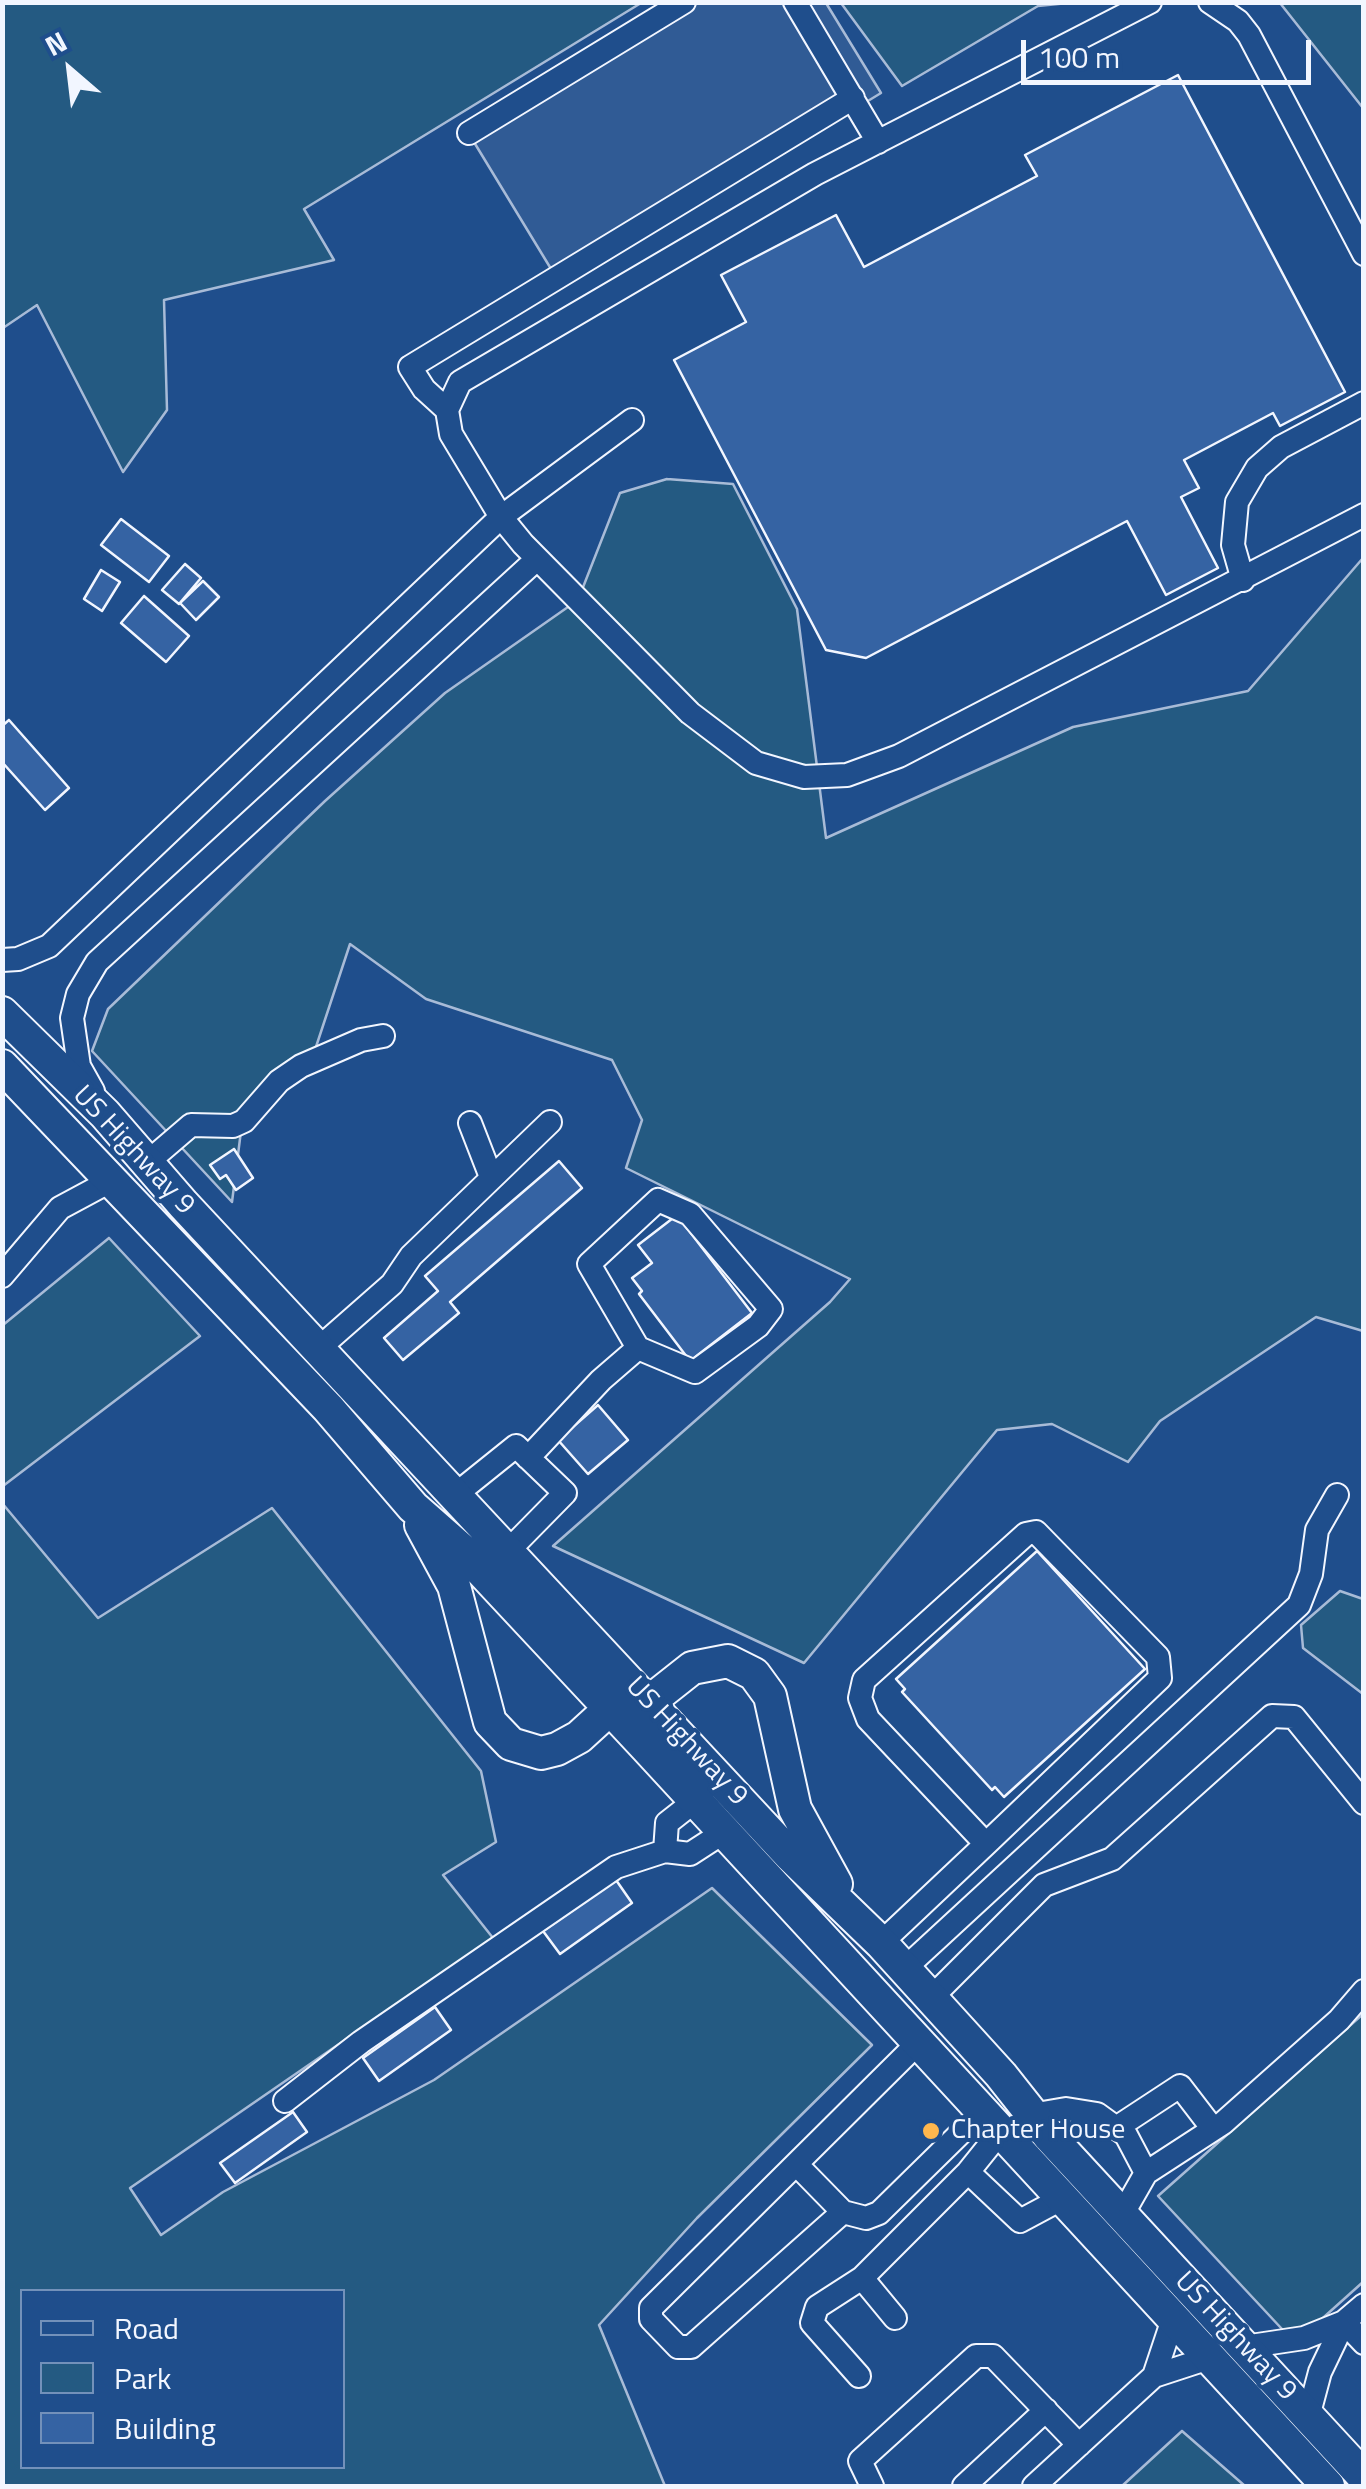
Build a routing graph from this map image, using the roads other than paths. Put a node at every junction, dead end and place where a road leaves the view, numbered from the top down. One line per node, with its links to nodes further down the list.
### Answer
1 (684, 2): 6 (street)
2 (795, 2): 5 (street)
3 (1150, 2): 7 (street)
4 (1210, 2): 8 (street)
5 (852, 98): 7 (street); 10 (street)
6 (468, 134)
7 (878, 142): 10 (street)
8 (1364, 254)
9 (1364, 404): 15 (street)
10 (447, 410): 13 (street)
11 (632, 420): 13 (street)
12 (1364, 514): 15 (street)
13 (501, 516): 14 (street); 16 (street)
14 (537, 559): 15 (street); 20 (street)
15 (1243, 580)
16 (2, 960)
17 (2, 1013): 20 (highway, US Highway 9)
18 (383, 1036): 23 (street)
19 (2, 1066): 25 (highway, US Highway 9)
20 (105, 1114): 23 (highway, US Highway 9)
21 (550, 1122): 24 (street)
22 (470, 1123): 24 (street)
23 (149, 1161): 28 (highway, US Highway 9)
24 (490, 1177): 28 (street)
25 (114, 1179): 26 (street); 32 (highway, US Highway 9)
26 (2, 1276)
27 (638, 1348): 27 (street); 29 (street)
28 (318, 1349): 30 (highway, US Highway 9)
29 (528, 1458): 30 (street); 33 (street)
30 (455, 1495): 33 (highway, US Highway 9)
31 (1337, 1495): 44 (street)
32 (413, 1507): 35 (highway, US Highway 9); 35 (highway)
33 (508, 1551): 34 (highway, US Highway 9)
34 (641, 1694): 35 (highway); 36 (highway); 42 (highway, US Highway 9); 42 (highway)
35 (611, 1710): 36 (highway, US Highway 9)
36 (646, 1747): 37 (highway, US Highway 9)
37 (695, 1801): 39 (highway, US Highway 9); 41 (street)
38 (1364, 1803): 46 (street)
39 (724, 1832): 41 (street); 47 (highway, US Highway 9)
40 (986, 1844): 40 (street); 43 (street)
41 (665, 1850): 48 (street)
42 (852, 1914): 43 (highway, US Highway 9)
43 (881, 1943): 44 (highway, US Highway 9)
44 (903, 1970): 46 (highway, US Highway 9)
45 (1364, 1990): 52 (street)
46 (930, 1999): 49 (highway, US Highway 9)
47 (919, 2042): 50 (highway, US Highway 9); 53 (street)
48 (285, 2101)
49 (1031, 2115): 51 (street); 58 (highway, US Highway 9)
50 (992, 2121): 54 (street); 56 (highway, US Highway 9); 57 (street)
51 (1116, 2128): 52 (street); 55 (street)
52 (1213, 2129): 55 (street)
53 (798, 2166): 57 (street); 57 (street)
54 (968, 2172): 56 (street); 59 (street)
55 (1146, 2172): 58 (street)
56 (1063, 2198): 62 (highway, US Highway 9)
57 (843, 2212)
58 (1122, 2215): 65 (highway, US Highway 9)
59 (862, 2278): 61 (street); 67 (street)
60 (1364, 2305): 63 (street)
61 (894, 2318)
62 (1173, 2319): 66 (highway, US Highway 9); 68 (street)
63 (1344, 2322): 64 (street); 65 (street); 70 (street)
64 (1364, 2343)
65 (1244, 2347): 70 (highway, US Highway 9)
66 (1209, 2358): 68 (street); 76 (highway, US Highway 9)
67 (859, 2376)
68 (1154, 2376): 71 (street)
69 (1046, 2410): 71 (street); 73 (street); 74 (street)
70 (1308, 2417): 72 (highway, US Highway 9)
71 (1079, 2445): 75 (street)
72 (1364, 2477)
73 (872, 2486)
74 (964, 2486)
75 (1034, 2486)
76 (1328, 2486)

